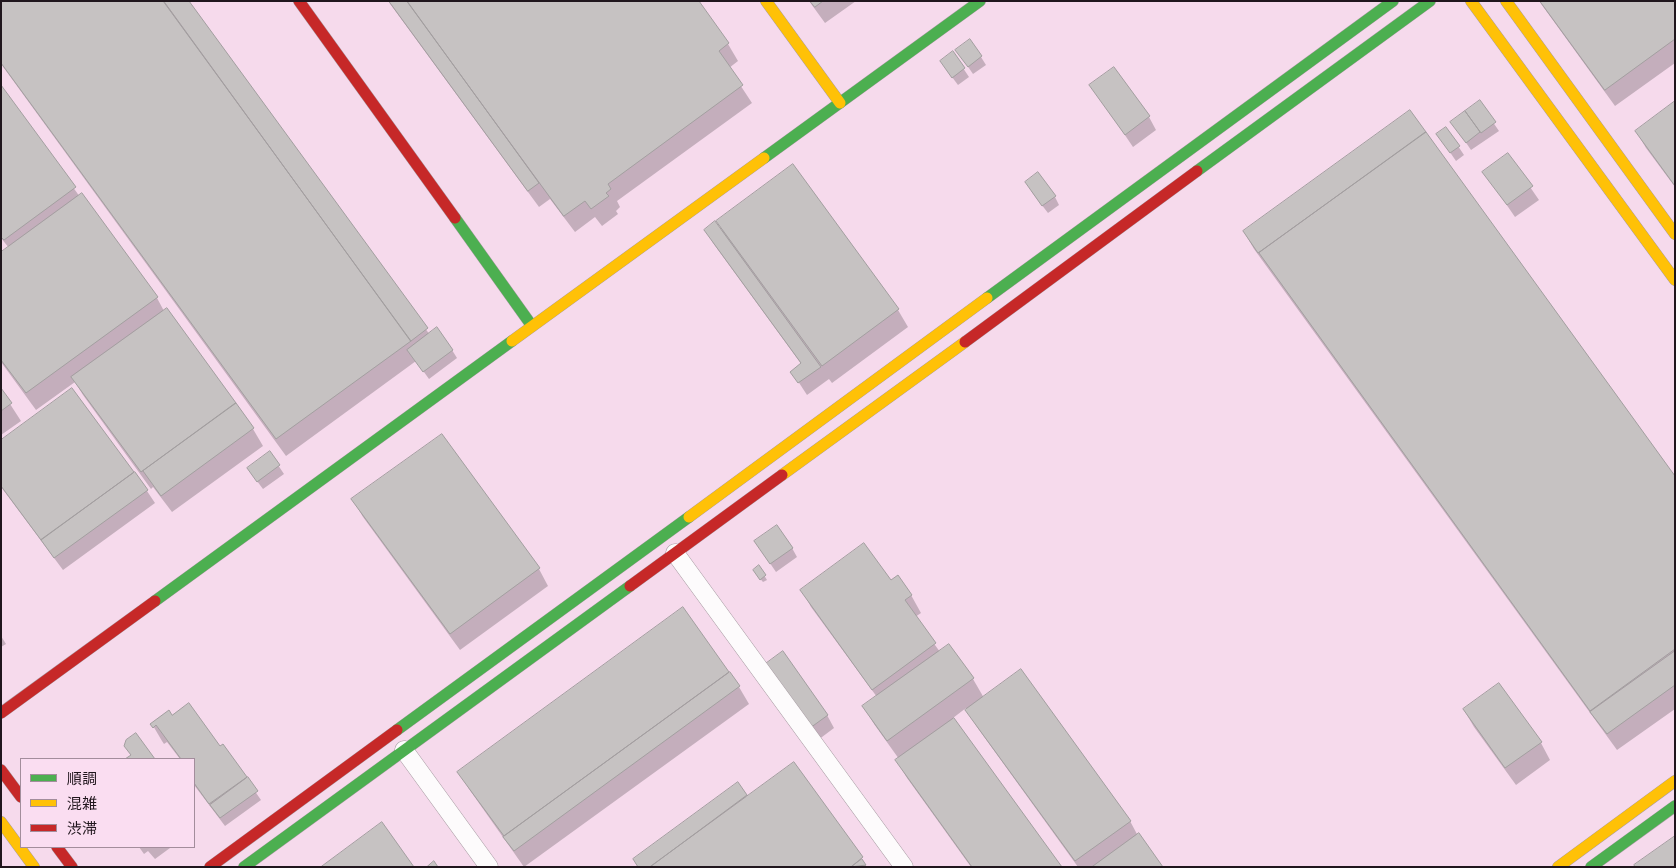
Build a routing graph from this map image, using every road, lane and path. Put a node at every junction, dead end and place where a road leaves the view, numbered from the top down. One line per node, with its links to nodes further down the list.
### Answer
1 (299, 1): 11 (street)
2 (766, 1): 8 (street)
3 (980, 1): 8 (street)
4 (1393, 1): 12 (street)
5 (1430, 1): 13 (street)
6 (1471, 1): 10 (street)
7 (1506, 1): 9 (street)
8 (840, 103): 11 (street)
9 (1675, 234)
10 (1675, 280)
11 (532, 326): 14 (street)
12 (662, 536): 13 (street); 15 (street)
13 (675, 553): 16 (street); 30 (street)
14 (1, 713)
15 (392, 734): 16 (street); 27 (street)
16 (404, 750): 28 (street); 29 (street)
17 (1, 770): 19 (street)
18 (1675, 782): 31 (street)
19 (20, 796)
20 (1675, 806): 32 (street)
21 (1, 822): 23 (street)
22 (20, 848): 25 (street)
23 (20, 848)
24 (59, 848): 26 (street)
25 (34, 867)
26 (72, 867)
27 (210, 867)
28 (244, 867)
29 (489, 867)
30 (904, 867)
31 (1558, 867)
32 (1592, 867)

